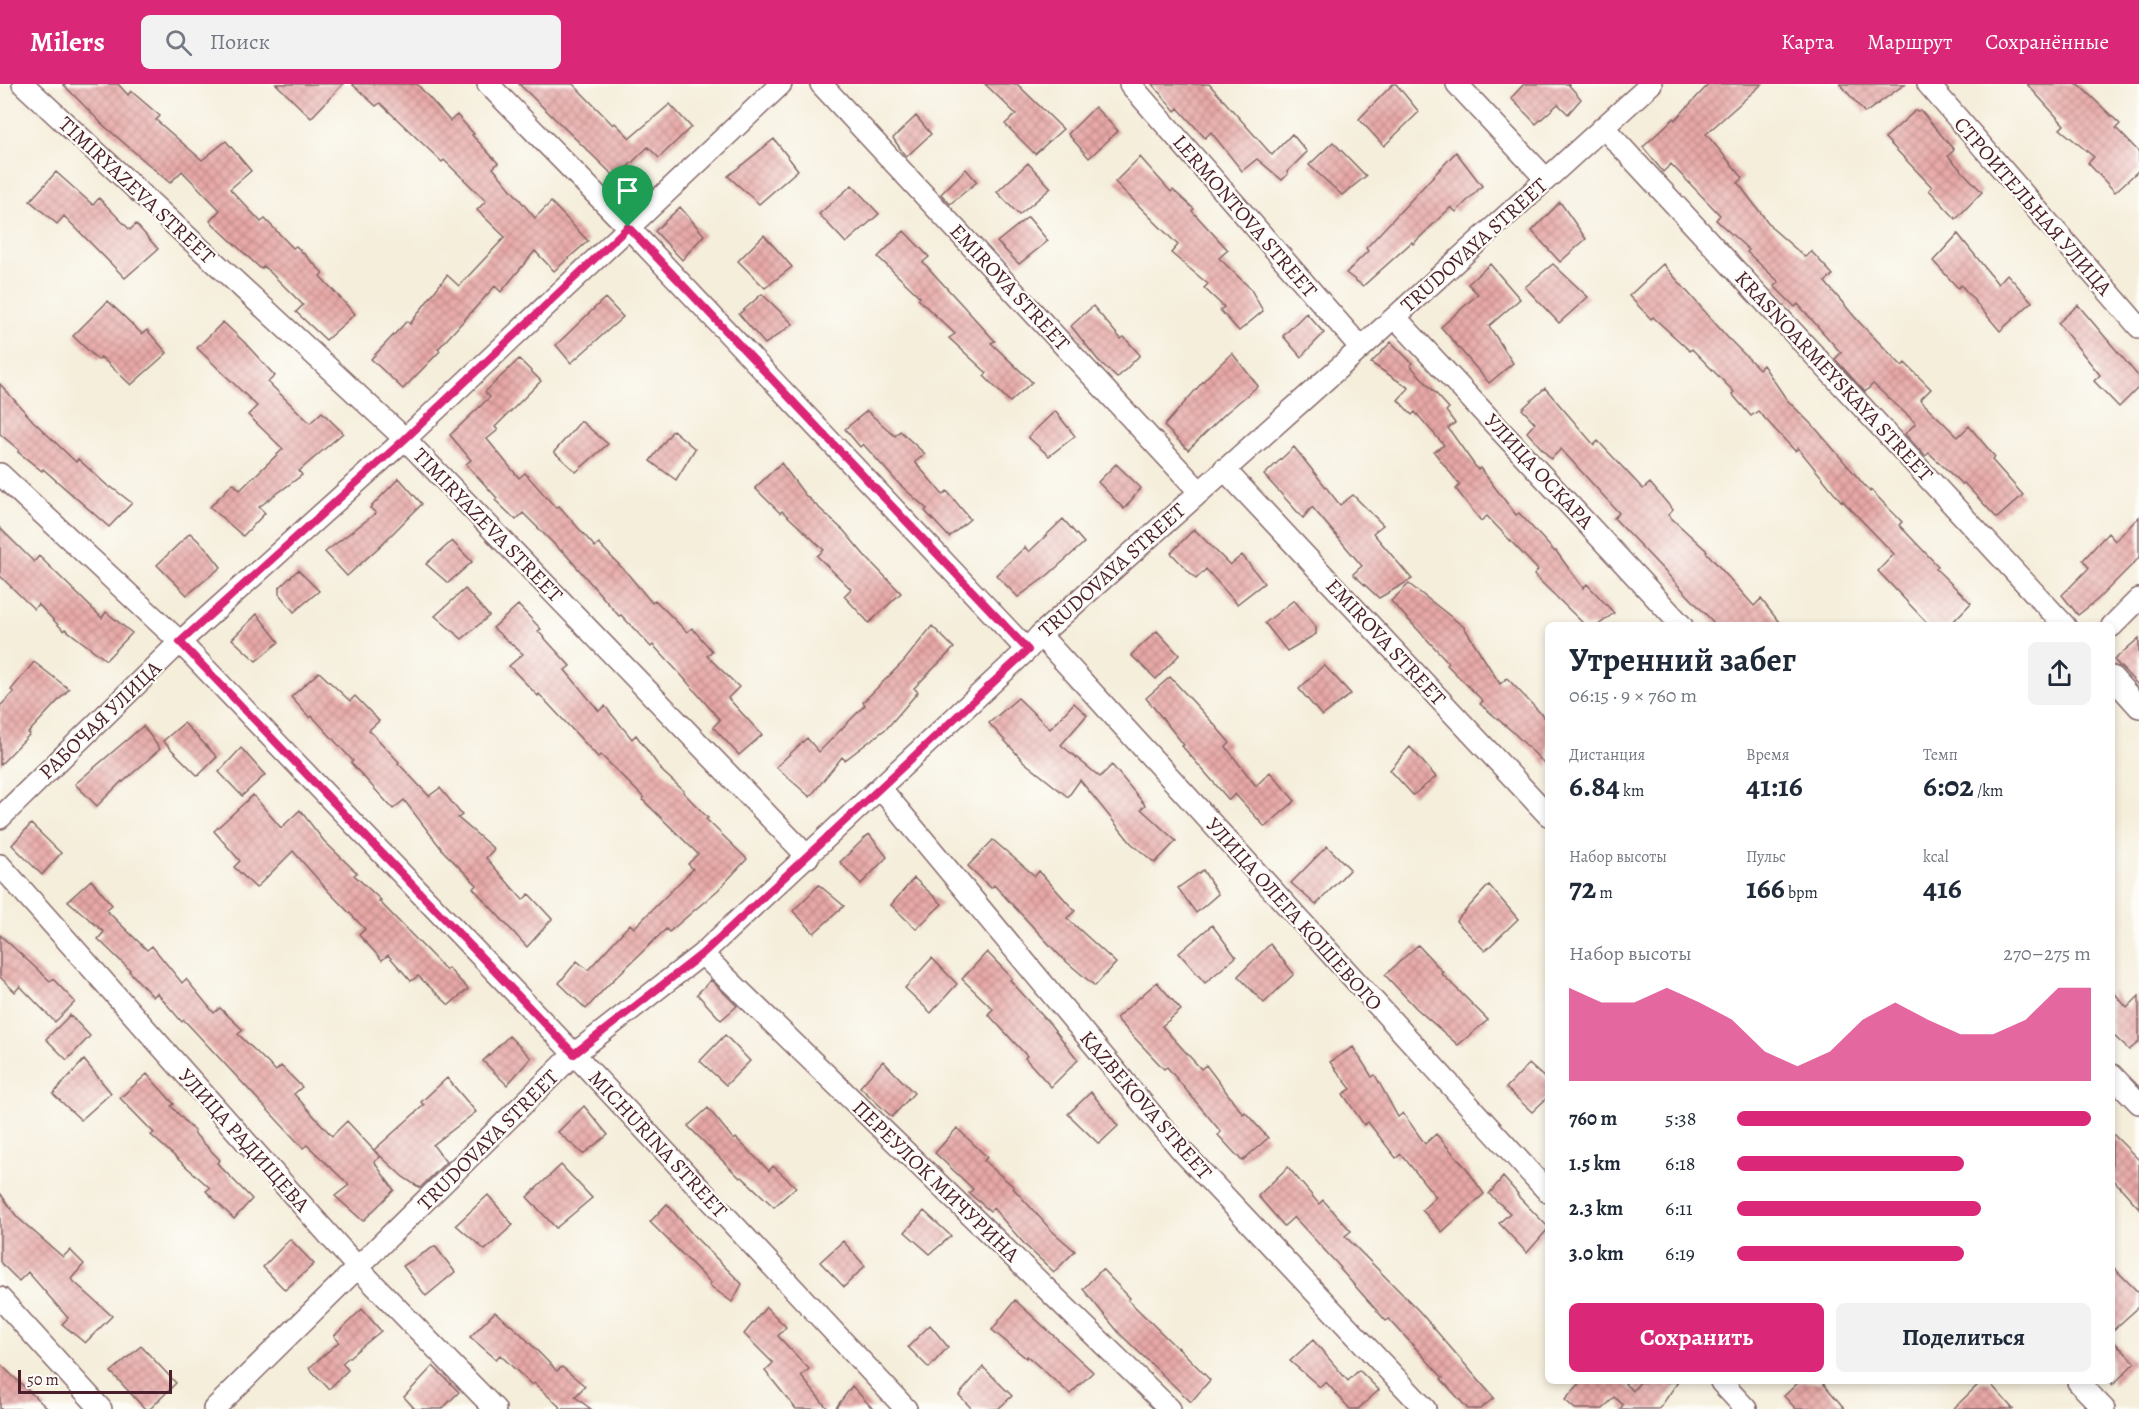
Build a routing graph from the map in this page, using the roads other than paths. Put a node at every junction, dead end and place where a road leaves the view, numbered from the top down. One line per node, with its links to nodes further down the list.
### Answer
1 (23, 84): 15 (street, TIMIRYAZEVA STREET)
2 (488, 84): 11 (street, УЛИЦА ОЛЕГА КОШЕВОГО)
3 (781, 84): 11 (street, РАБОЧАЯ УЛИЦА)
4 (821, 84): 18 (street, EMIROVA STREET)
5 (1130, 84): 14 (street, LERMONTOVA STREET)
6 (1457, 84): 10 (street)
7 (1651, 84): 9 (street, TRUDOVAYA STREET)
8 (1928, 84): 13 (street, СТРОИТЕЛЬНАЯ УЛИЦА)
9 (1604, 127): 10 (street, TRUDOVAYA STREET); 21 (street, KRASNOARMEYSKAYA STREET)
10 (1546, 179): 12 (street, TRUDOVAYA STREET)
11 (628, 227): 15 (street, РАБОЧАЯ УЛИЦА); 24 (street, УЛИЦА ОЛЕГА КОШЕВОГО)
12 (1395, 317): 14 (street, TRUDOVAYA STREET); 20 (street, УЛИЦА ОСКАРА)
13 (2139, 327)
14 (1361, 348): 16 (street, TRUDOVAYA STREET)
15 (405, 439): 23 (street, РАБОЧАЯ УЛИЦА); 30 (street, TIMIRYAZEVA STREET)
16 (1224, 469): 18 (street, TRUDOVAYA STREET); 28 (street, EMIROVA STREET)
17 (0, 474): 23 (street, MICHURINA STREET)
18 (1199, 491): 24 (street, TRUDOVAYA STREET)
19 (2139, 600): 22 (street)
20 (1678, 622)
21 (2060, 622)
22 (2115, 623)
23 (180, 642): 29 (street, РАБОЧАЯ УЛИЦА); 33 (street, MICHURINA STREET)
24 (1034, 643): 27 (street, TRUDOVAYA STREET); 36 (street, УЛИЦА ОЛЕГА КОШЕВОГО)
25 (2115, 680): 26 (street)
26 (2139, 707)
27 (881, 789): 30 (street, TRUDOVAYA STREET); 46 (street, KAZBEKOVA STREET)
28 (1545, 812)
29 (0, 818)
30 (808, 857): 32 (street, TRUDOVAYA STREET)
31 (0, 865): 37 (street, УЛИЦА РАДИЩЕВА)
32 (702, 954): 33 (street, TRUDOVAYA STREET); 45 (street, ПЕРЕУЛОК МИЧУРИНА)
33 (574, 1054): 37 (street, TRUDOVAYA STREET); 44 (street, MICHURINA STREET)
34 (2115, 1078): 35 (street)
35 (2139, 1103)
36 (1545, 1189)
37 (359, 1269): 42 (street, TRUDOVAYA STREET); 43 (street, УЛИЦА РАДИЩЕВА)
38 (0, 1298): 41 (street)
39 (1722, 1384): 47 (street)
40 (2080, 1384): 48 (street)
41 (101, 1409)
42 (214, 1409)
43 (495, 1409)
44 (906, 1409)
45 (1170, 1409)
46 (1425, 1409)
47 (1746, 1409)
48 (2104, 1409)

